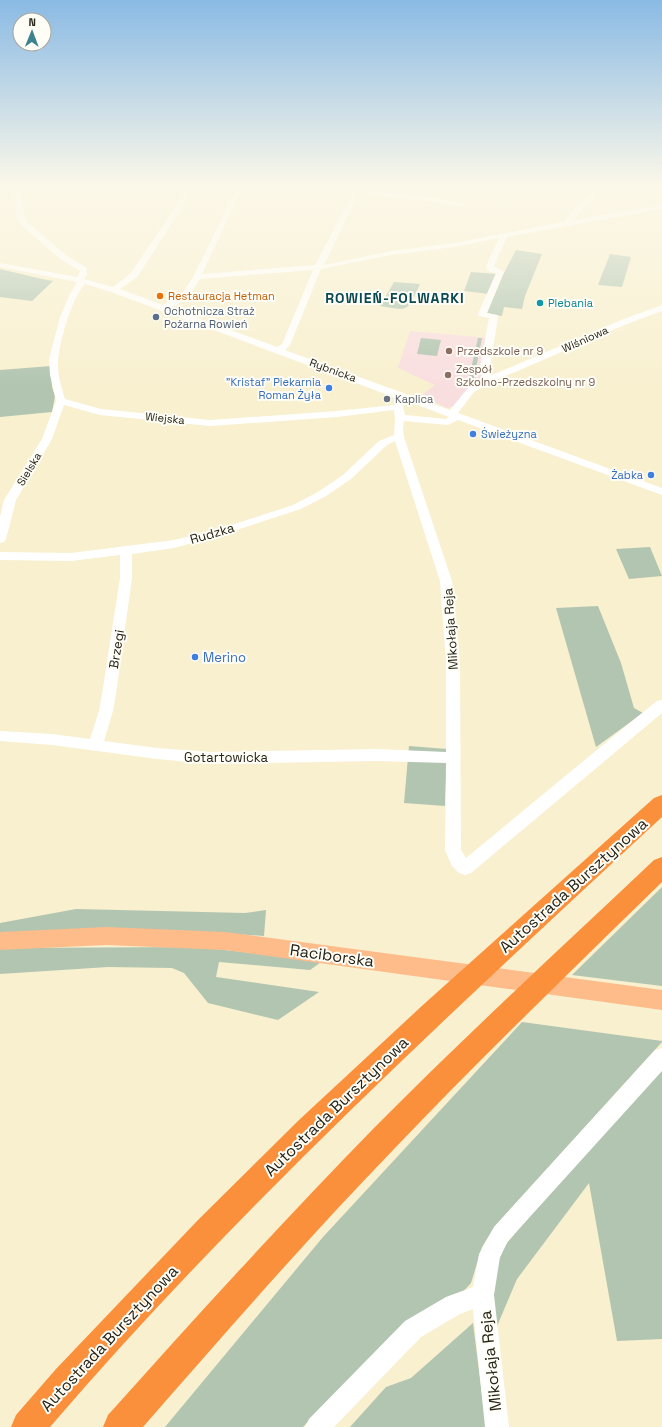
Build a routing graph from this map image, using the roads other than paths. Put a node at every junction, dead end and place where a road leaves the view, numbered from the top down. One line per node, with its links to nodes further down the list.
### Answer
1 (59, 254): 10 (street)
2 (148, 254): 11 (street)
3 (208, 254): 9 (street)
4 (325, 254): 8 (street)
5 (388, 254): 8 (street)
6 (496, 254): 15 (street)
7 (0, 265): 10 (street, Rybnicka)
8 (318, 268): 9 (street); 14 (street)
9 (197, 277): 12 (street)
10 (81, 281): 11 (street, Rybnicka); 17 (street)
11 (114, 290): 12 (street, Rybnicka)
12 (166, 308): 14 (street, Rybnicka)
13 (662, 308): 15 (street, Wiśniowa)
14 (279, 350): 16 (street, Rybnicka)
15 (491, 378): 19 (street, Wiśniowa)
16 (406, 397): 18 (street); 19 (street, Rybnicka)
17 (61, 401): 18 (street, Wiejska); 22 (street, Sielska)
18 (399, 412): 19 (street, Wiejska); 20 (street, Mikołaja Reja)
19 (454, 415): 21 (street, Rybnicka)
20 (399, 437): 23 (street, Rudzka); 28 (street, Mikołaja Reja)
21 (662, 492)
22 (0, 539)
23 (126, 551): 24 (street, Rudzka); 27 (street, Brzegi)
24 (0, 556)
25 (662, 705): 28 (street, Mikołaja Reja)
26 (0, 736): 27 (street, Gotartowicka)
27 (95, 745): 28 (street, Gotartowicka)
28 (454, 758)
29 (662, 804): 35 (highway, Autostrada Bursztynowa)
30 (662, 868): 36 (highway)
31 (0, 941): 32 (main road, Raciborska)
32 (662, 1000)
33 (662, 1057): 34 (street, Mikołaja Reja)
34 (483, 1295): 37 (street); 38 (street, Mikołaja Reja)
35 (28, 1427)
36 (120, 1427)
37 (317, 1427)
38 (497, 1427)

